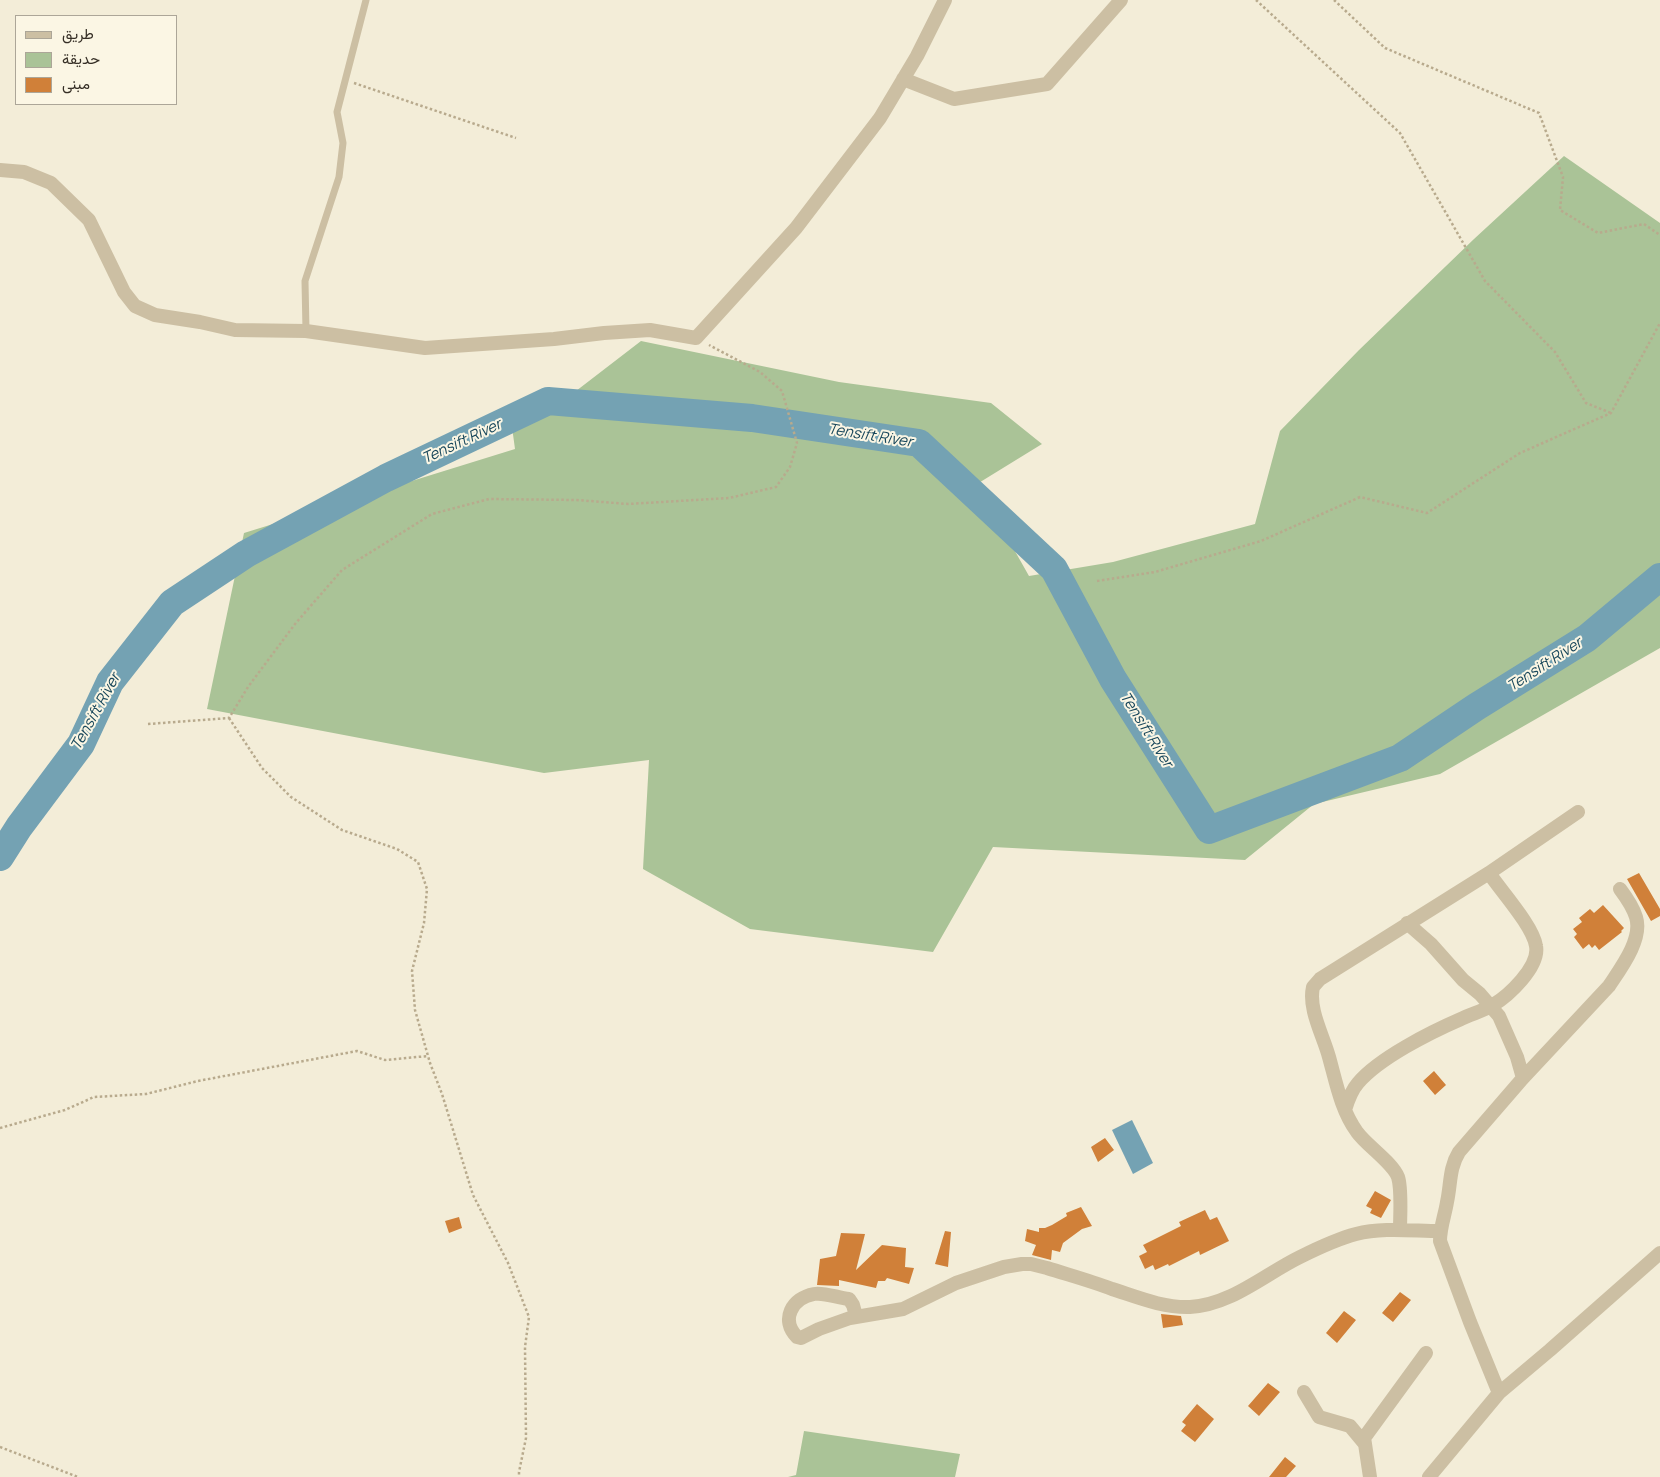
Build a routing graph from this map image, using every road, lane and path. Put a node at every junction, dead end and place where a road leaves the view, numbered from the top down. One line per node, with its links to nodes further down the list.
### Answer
1 (366, 0): 7 (lane)
2 (945, 0): 6 (street)
3 (1122, 0): 6 (street)
4 (1256, 0): 14 (path)
5 (1334, 0): 10 (path)
6 (903, 79): 13 (street)
7 (345, 80): 8 (path); 12 (lane)
8 (516, 138)
9 (0, 170): 12 (street)
10 (1660, 235)
11 (1660, 323): 14 (path)
12 (306, 331): 13 (street)
13 (696, 338): 16 (path)
14 (1611, 413): 15 (path)
15 (1097, 581)
16 (229, 718): 17 (path); 23 (path)
17 (148, 724)
18 (1578, 812): 19 (street)
19 (1489, 873): 21 (street); 22 (street)
20 (1620, 889): 24 (street)
21 (1407, 923): 22 (street); 25 (street)
22 (1491, 1006): 24 (street); 25 (street)
23 (428, 1056): 26 (path); 37 (path)
24 (1523, 1078): 28 (street)
25 (1345, 1110): 27 (street)
26 (0, 1128)
27 (1400, 1230): 28 (street); 30 (street)
28 (1440, 1231): 33 (street)
29 (1660, 1253): 33 (street)
30 (856, 1316): 30 (street)
31 (1426, 1353): 34 (street)
32 (1304, 1392): 34 (street)
33 (1499, 1393): 39 (street)
34 (1365, 1444): 38 (street)
35 (0, 1447): 36 (path)
36 (78, 1477)
37 (519, 1477)
38 (1370, 1477)
39 (1429, 1477)

